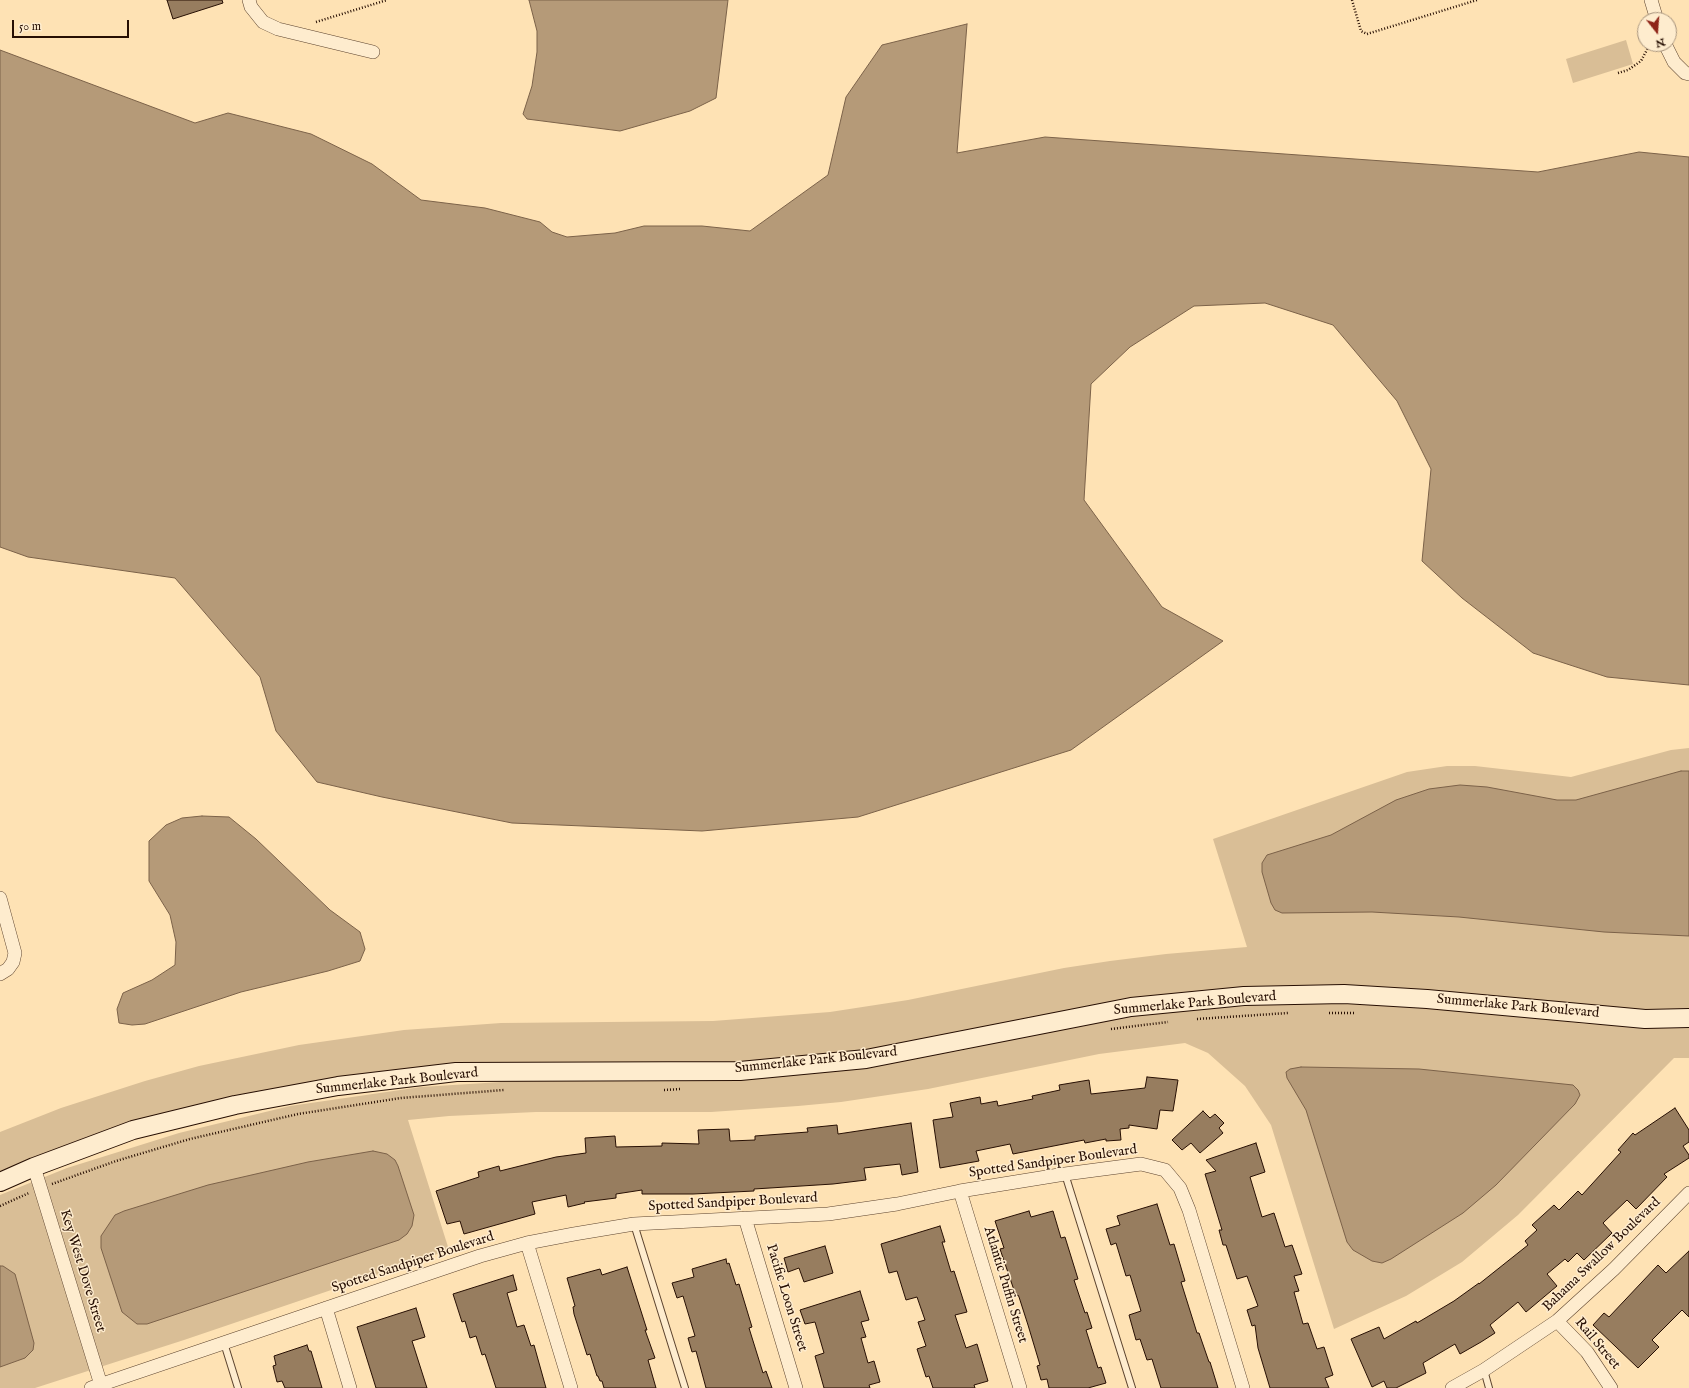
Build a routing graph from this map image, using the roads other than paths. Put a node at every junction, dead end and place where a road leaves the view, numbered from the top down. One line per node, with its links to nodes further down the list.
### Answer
1 (1651, 0): 3 (street)
2 (250, 3): 4 (street)
3 (1655, 12)
4 (373, 52)
5 (1669, 52): 6 (street)
6 (1689, 74)
7 (0, 898): 8 (street)
8 (0, 974)
9 (1689, 1018): 10 (main road, Summerlake Park Boulevard)
10 (34, 1167): 12 (main road, Summerlake Park Boulevard); 22 (street, Key West Dove Street)
11 (1065, 1174): 13 (street, Spotted Sandpiper Boulevard); 29 (lane); 30 (street, Spotted Sandpiper Boulevard)
12 (0, 1182)
13 (960, 1191): 15 (street, Spotted Sandpiper Boulevard); 28 (street, Atlantic Puffin Street)
14 (1689, 1192): 19 (street, Bahama Swallow Boulevard)
15 (745, 1218): 16 (street, Spotted Sandpiper Boulevard); 27 (street, Pacific Loon Street)
16 (634, 1224): 17 (street, Spotted Sandpiper Boulevard); 26 (lane)
17 (527, 1243): 18 (street, Spotted Sandpiper Boulevard); 25 (street)
18 (326, 1308): 20 (street, Spotted Sandpiper Boulevard); 24 (street)
19 (1557, 1321): 21 (street, Bahama Swallow Boulevard); 33 (street, Rail Street)
20 (224, 1343): 22 (street, Spotted Sandpiper Boulevard); 23 (lane)
21 (1484, 1370): 31 (street, Bahama Swallow Boulevard); 32 (lane)
22 (99, 1387)
23 (238, 1388)
24 (350, 1388)
25 (571, 1388)
26 (685, 1388)
27 (796, 1388)
28 (1020, 1388)
29 (1132, 1388)
30 (1243, 1388)
31 (1452, 1388)
32 (1489, 1388)
33 (1611, 1388)

